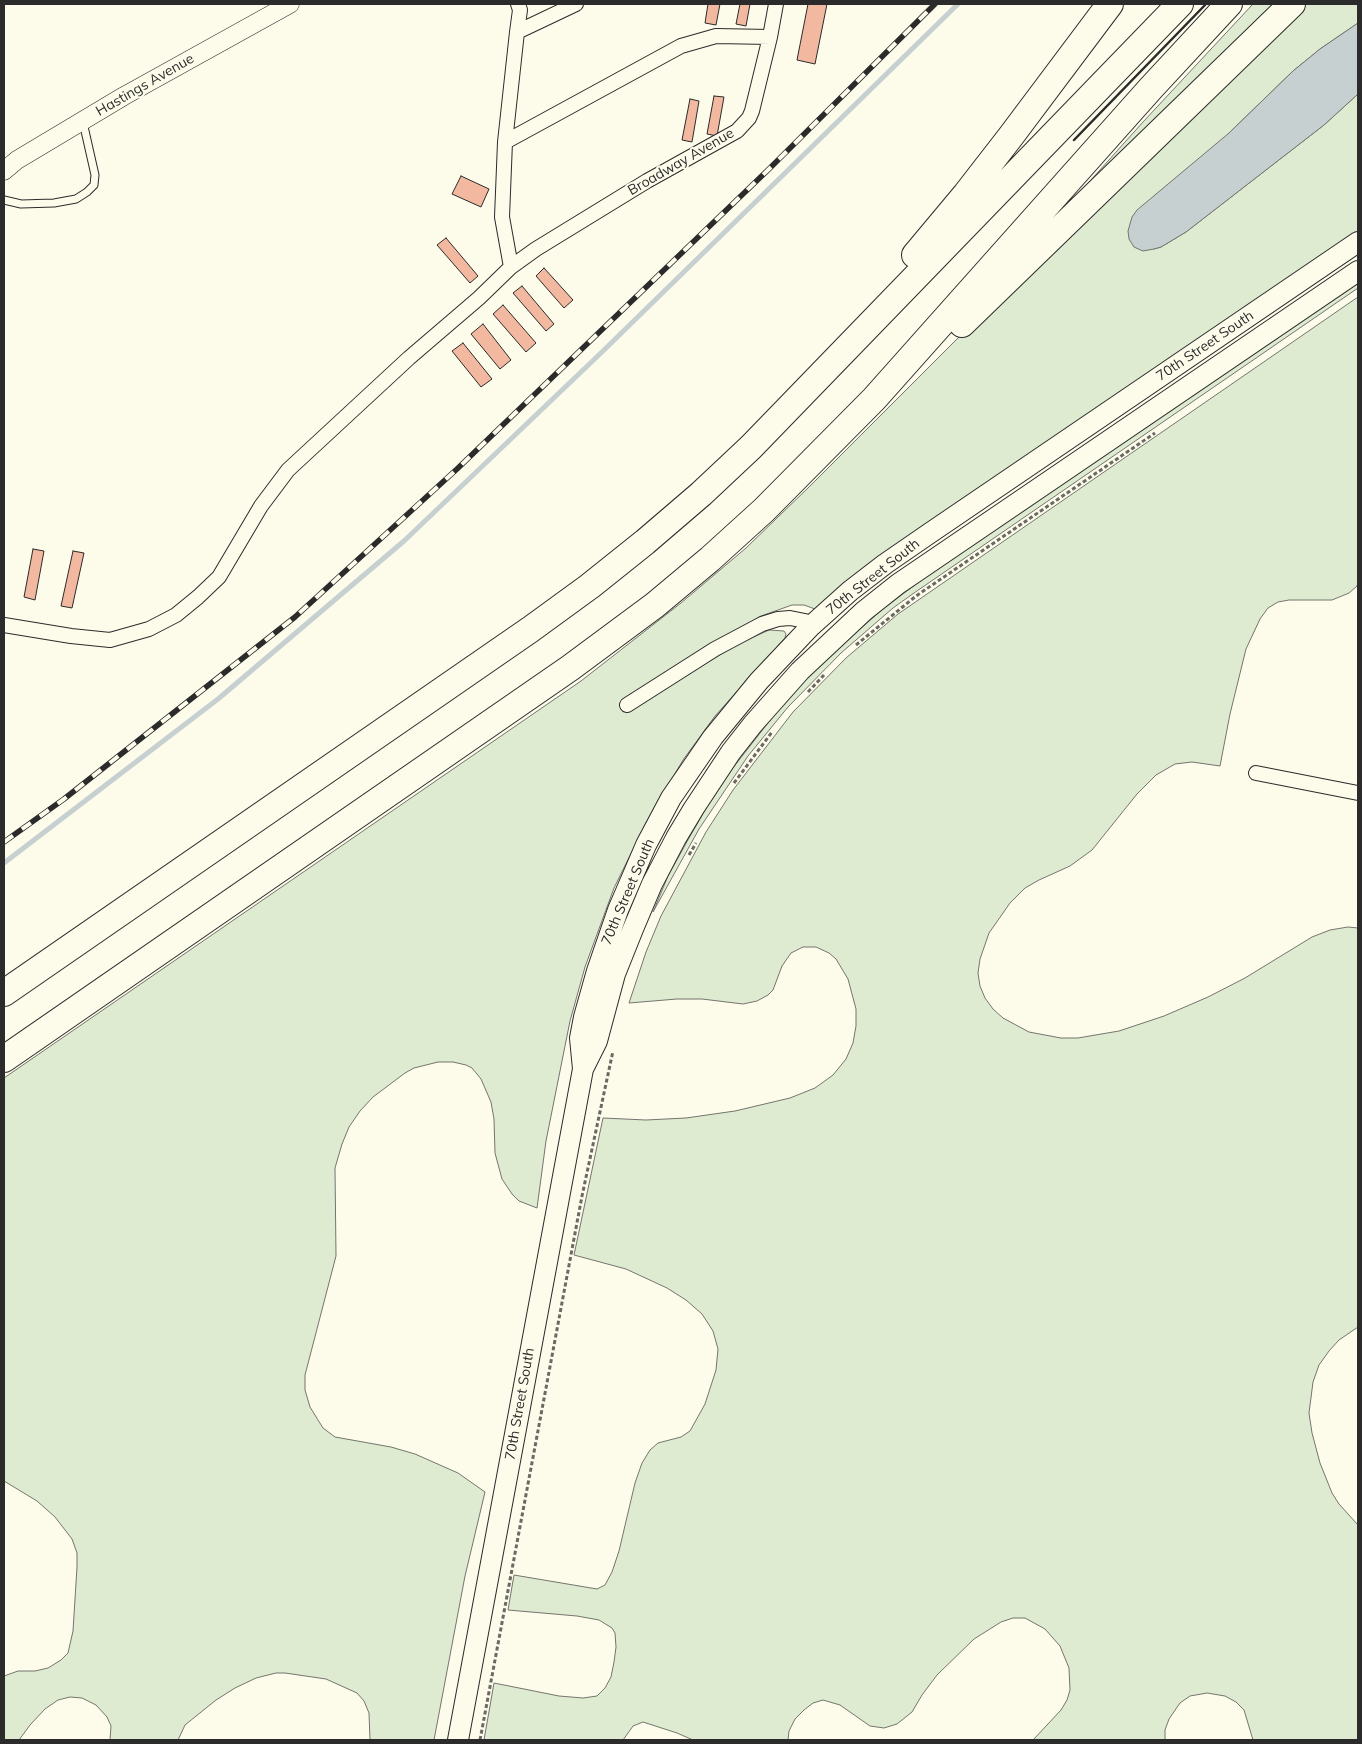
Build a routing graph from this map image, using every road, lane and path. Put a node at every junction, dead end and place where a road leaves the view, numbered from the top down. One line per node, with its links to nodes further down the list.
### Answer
1 (290, 4): 11 (street, Hastings Avenue)
2 (518, 4): 9 (street)
3 (576, 4): 9 (street)
4 (776, 4): 10 (street, Broadway Avenue)
5 (1110, 4): 20 (highway)
6 (1180, 4): 20 (highway)
7 (1229, 4): 18 (highway)
8 (1292, 4): 18 (highway)
9 (517, 32): 12 (street)
10 (770, 37): 12 (street); 16 (street, Broadway Avenue)
11 (82, 121): 13 (street, Hastings Avenue); 14 (lane)
12 (505, 142): 16 (street)
13 (4, 171)
14 (4, 200)
15 (1358, 242): 22 (main road, 70th Street South)
16 (511, 267): 21 (street, Broadway Avenue)
17 (1358, 271): 36 (main road, 70th Street South)
18 (874, 399): 35 (highway)
19 (1155, 432): 23 (path)
20 (751, 447): 33 (highway)
21 (4, 625)
22 (810, 626): 26 (street); 36 (main road, 70th Street South)
23 (850, 650)
24 (826, 674): 25 (path)
25 (802, 697)
26 (627, 705)
27 (772, 732): 29 (path)
28 (1256, 773): 30 (street)
29 (730, 788)
30 (1358, 793)
31 (699, 837): 32 (path)
32 (688, 858)
33 (4, 993)
34 (615, 1042): 38 (path)
35 (4, 1059)
36 (583, 1069): 37 (main road, 70th Street South)
37 (458, 1740)
38 (480, 1740)

